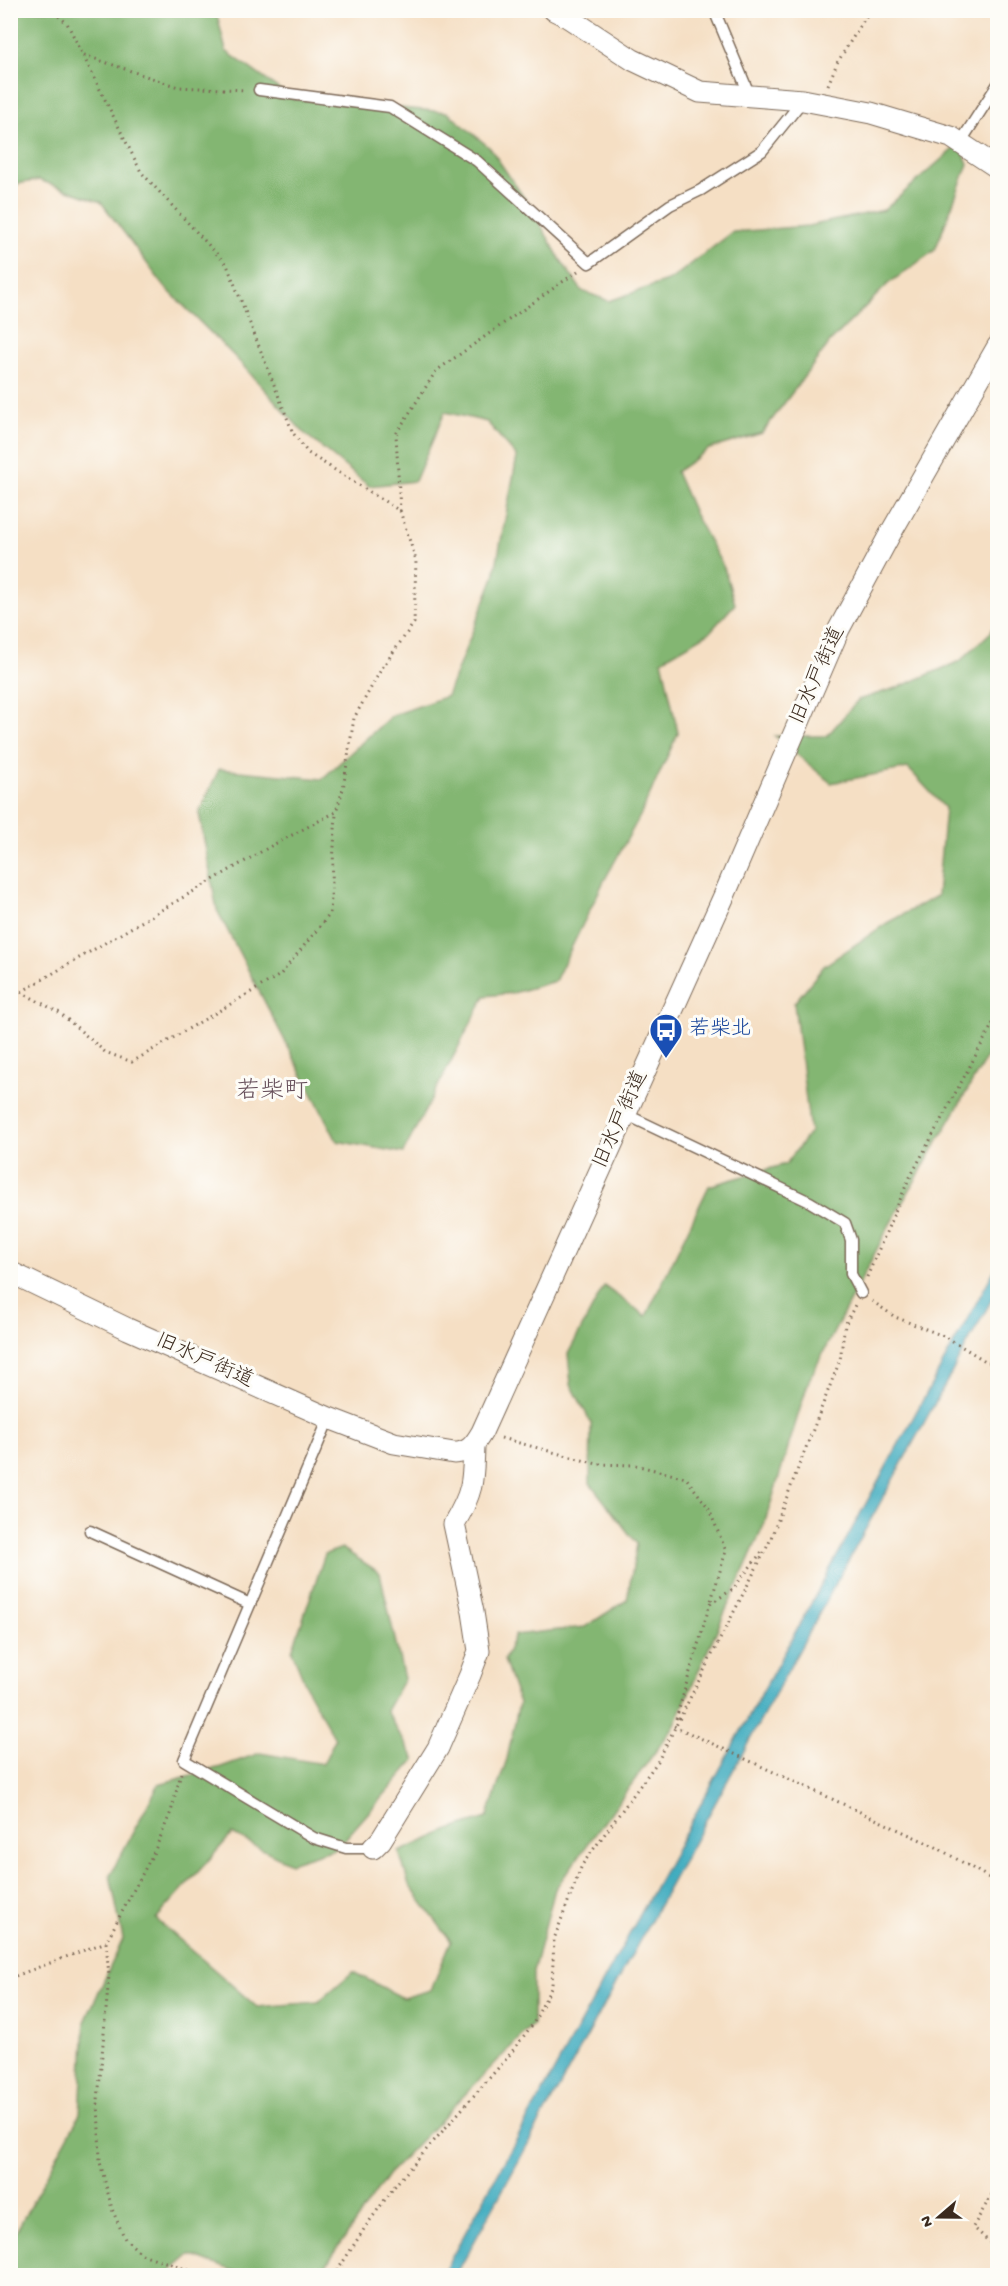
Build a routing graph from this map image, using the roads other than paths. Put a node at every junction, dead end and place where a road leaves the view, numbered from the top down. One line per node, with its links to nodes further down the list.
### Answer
1 (554, 10): 5 (street)
2 (714, 10): 5 (lane)
3 (998, 84): 7 (lane)
4 (259, 90): 6 (lane)
5 (750, 97): 6 (street)
6 (812, 102): 7 (street)
7 (960, 143): 8 (street)
8 (998, 168)
9 (998, 346): 10 (street, 旧水戸街道)
10 (625, 1114): 12 (lane); 14 (street, 旧水戸街道)
11 (10, 1272): 13 (street, 旧水戸街道)
12 (861, 1293)
13 (329, 1418): 14 (street, 旧水戸街道); 16 (lane)
14 (478, 1439): 17 (street)
15 (90, 1531): 16 (lane)
16 (250, 1604): 17 (lane)
17 (373, 1848)

